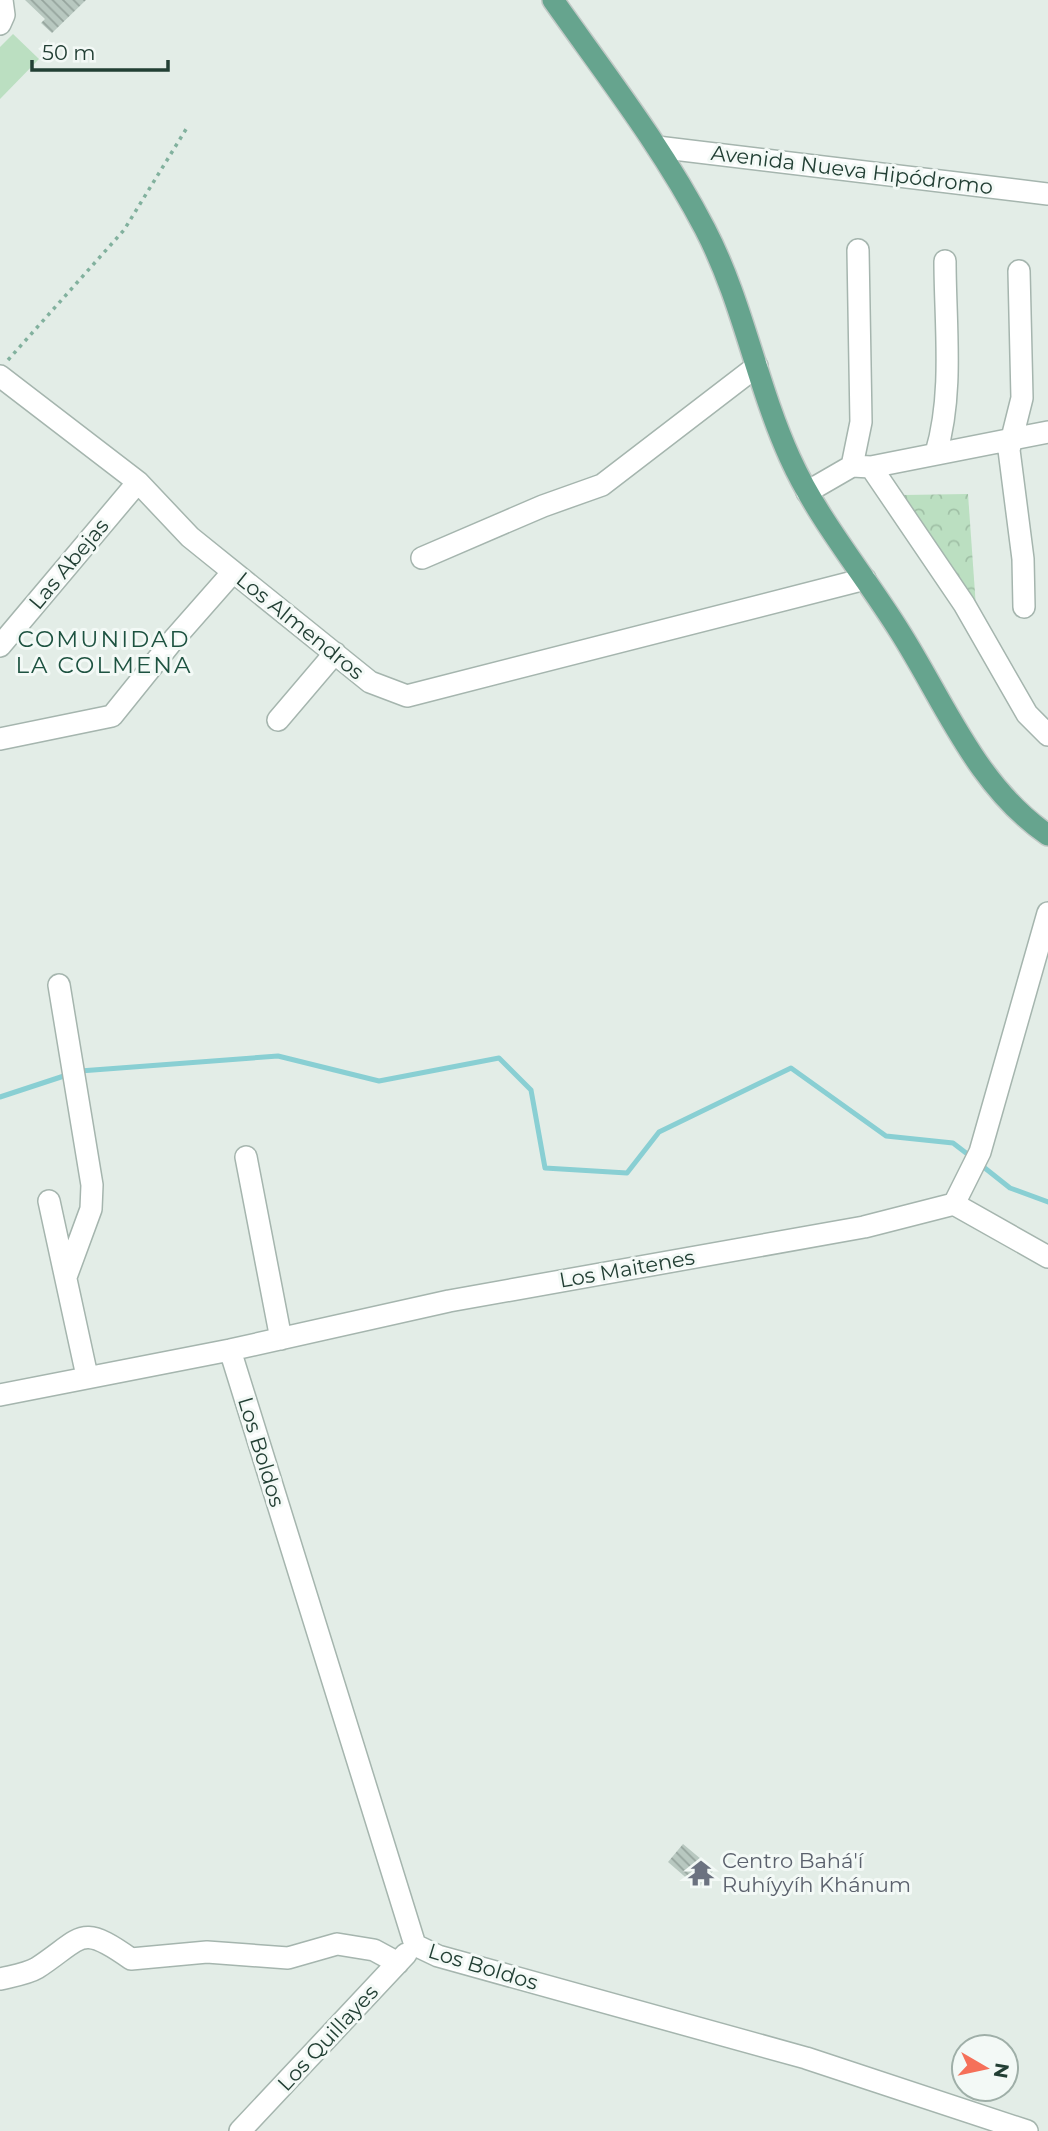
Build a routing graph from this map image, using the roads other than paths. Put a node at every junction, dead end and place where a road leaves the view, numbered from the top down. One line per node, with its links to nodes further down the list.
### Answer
1 (2, 0): 3 (street)
2 (553, 0): 4 (main road)
3 (0, 24)
4 (657, 147): 5 (street, Avenida Nueva Hipódromo); 9 (main road)
5 (1048, 194)
6 (858, 250): 14 (street)
7 (944, 261): 13 (street)
8 (1019, 271): 12 (street)
9 (757, 366): 16 (main road); 17 (street)
10 (0, 376): 15 (street, Los Almendros)
11 (1048, 432): 12 (street)
12 (1009, 440): 13 (street); 20 (street)
13 (936, 453): 14 (street)
14 (862, 466): 16 (street); 24 (street)
15 (138, 482): 18 (street, Los Almendros); 21 (street, Las Abejas)
16 (807, 492): 19 (main road)
17 (422, 558)
18 (233, 572): 22 (street, Los Almendros); 25 (street)
19 (865, 579): 22 (street, Los Almendros); 26 (main road)
20 (1024, 607)
21 (0, 646)
22 (335, 653): 23 (street)
23 (278, 720)
24 (1048, 735)
25 (0, 739)
26 (1048, 835)
27 (1048, 913): 31 (street)
28 (59, 985): 33 (street)
29 (246, 1157): 34 (street)
30 (49, 1201): 33 (street)
31 (954, 1204): 32 (street); 34 (street, Los Maitenes)
32 (1048, 1258)
33 (66, 1277): 36 (street)
34 (281, 1339): 35 (street, Los Maitenes)
35 (230, 1350): 36 (street, Los Maitenes); 38 (street, Los Boldos)
36 (87, 1376): 37 (street, Los Maitenes)
37 (0, 1395)
38 (415, 1945): 39 (street, Los Quillayes); 42 (street, Los Boldos)
39 (398, 1963): 40 (street); 41 (street, Los Quillayes)
40 (0, 1979)
41 (240, 2131)
42 (1027, 2131)

